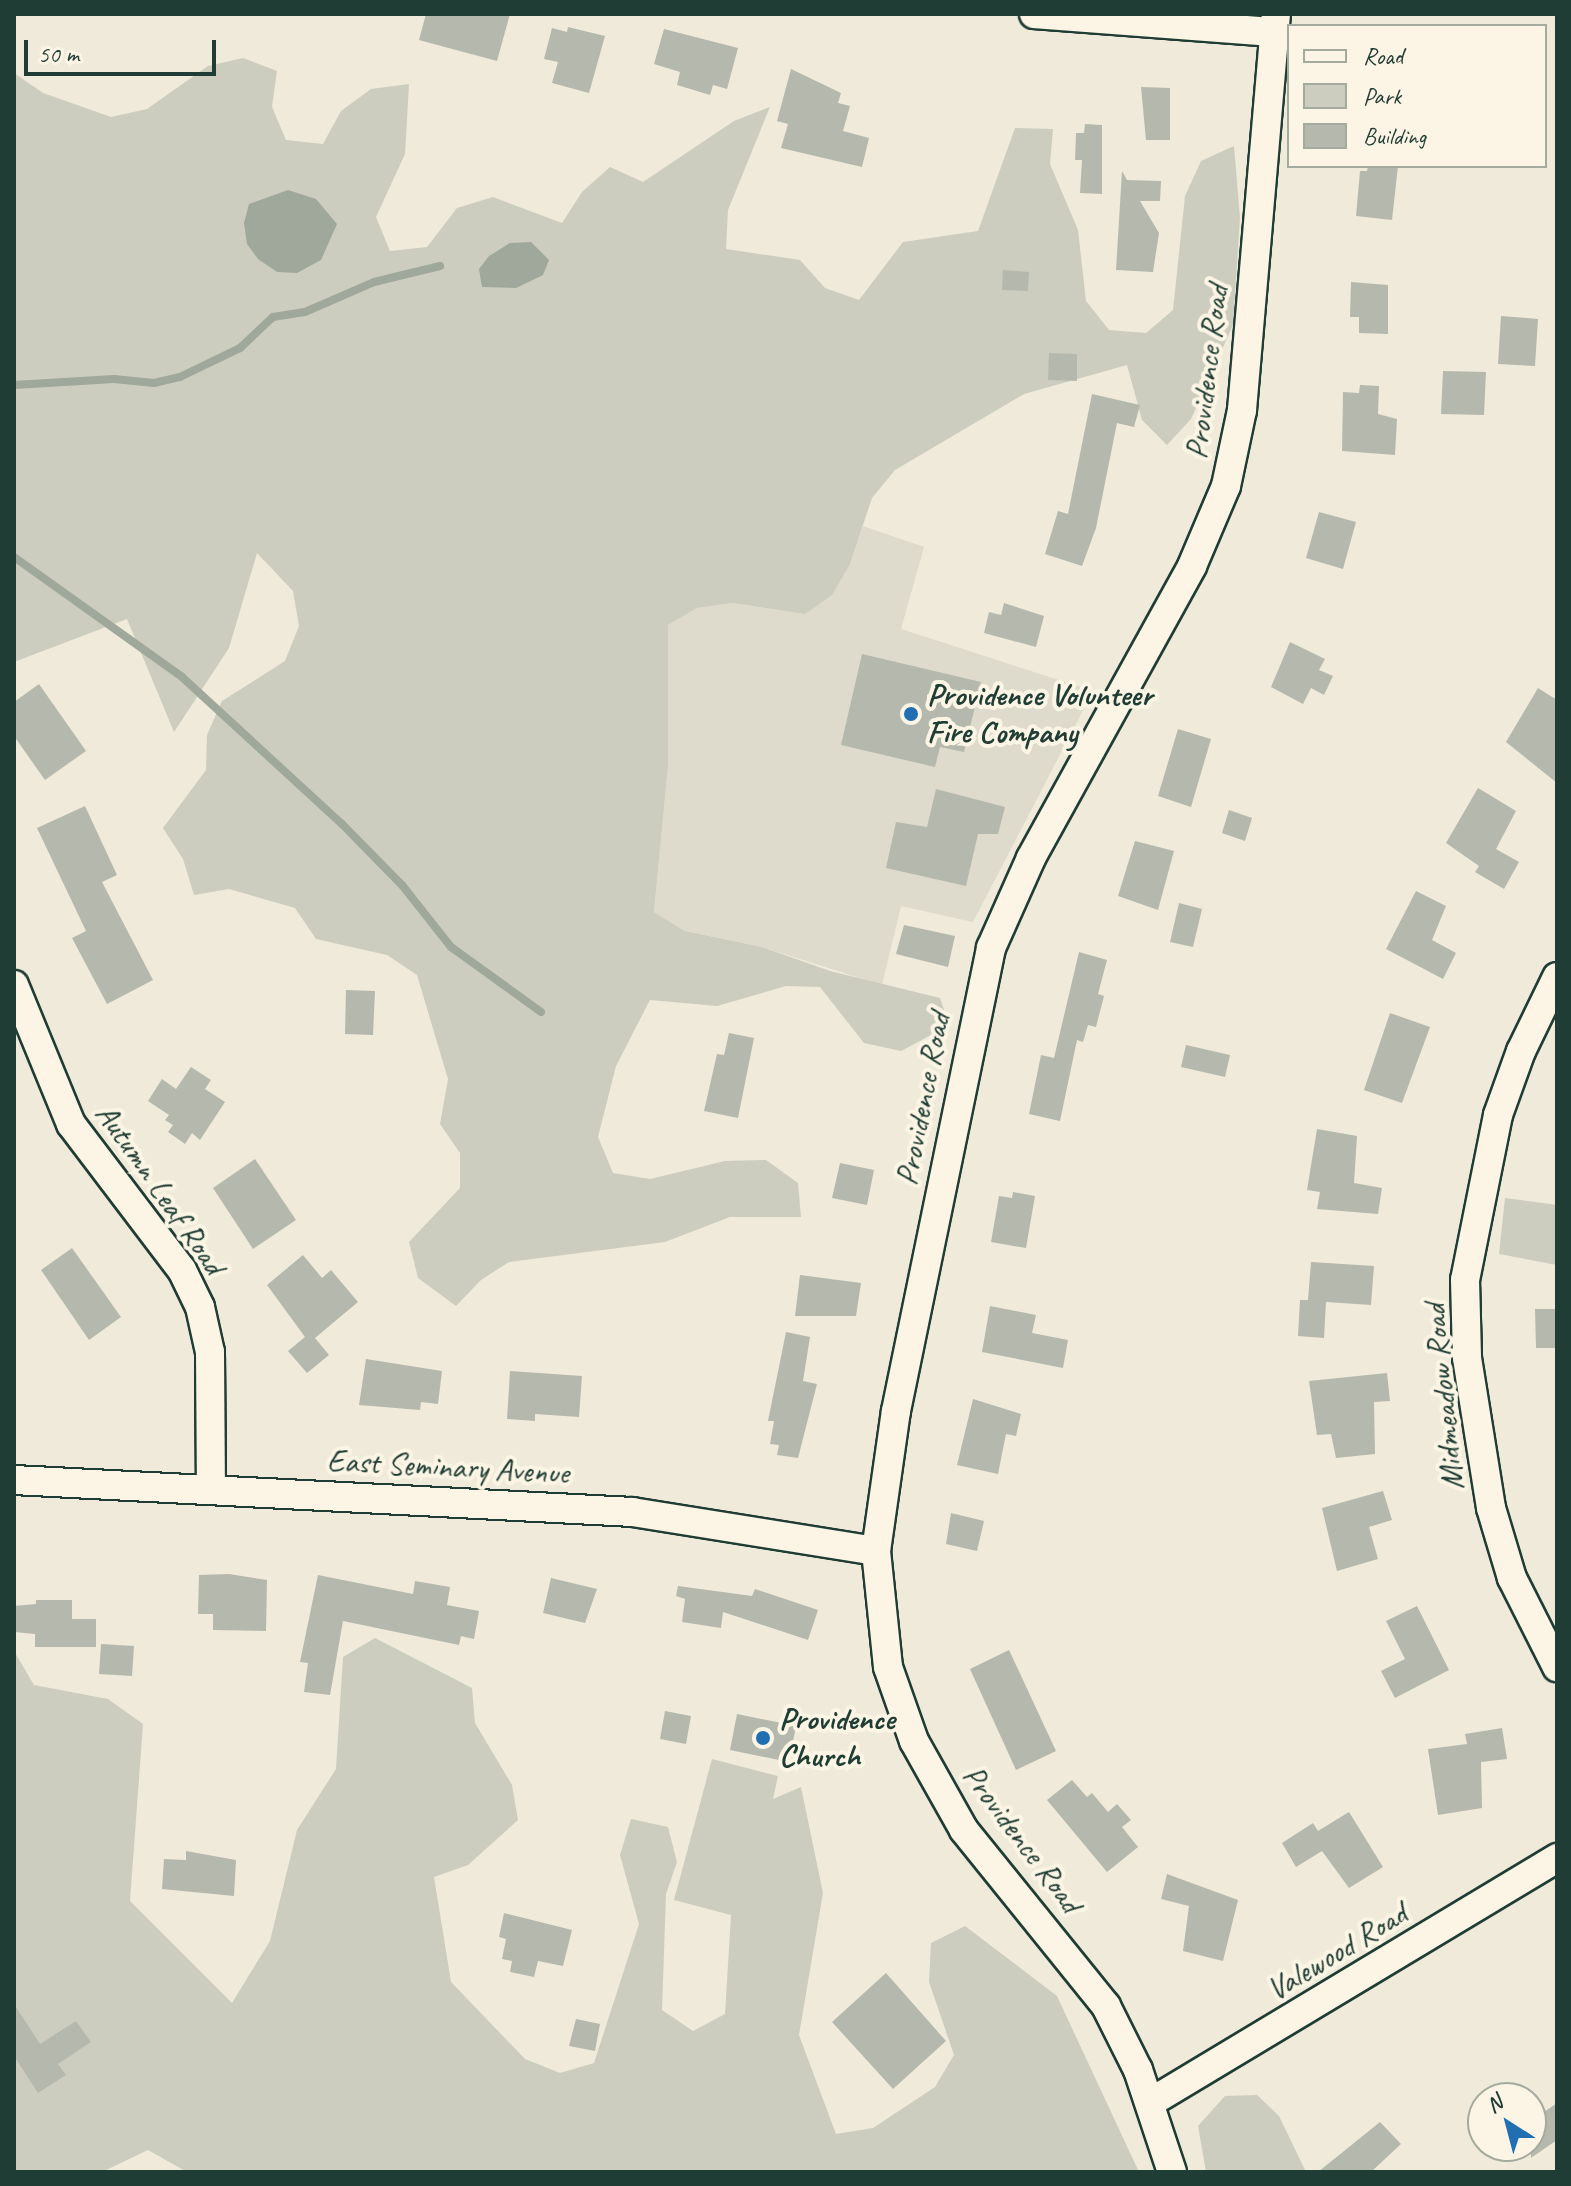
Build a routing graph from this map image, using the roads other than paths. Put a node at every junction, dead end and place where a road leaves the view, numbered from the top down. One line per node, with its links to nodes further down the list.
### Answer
1 (1034, 14): 2 (street)
2 (1276, 23): 7 (street, Providence Road)
3 (1557, 977): 8 (street, Midmeadow Road)
4 (14, 985): 6 (street, Autumn Leaf Road)
5 (14, 1480): 6 (street, East Seminary Avenue)
6 (211, 1490): 7 (street, East Seminary Avenue)
7 (876, 1551): 10 (street, Providence Road)
8 (1557, 1667)
9 (1557, 1858): 10 (street, Valewood Road)
10 (1151, 2102): 11 (street, Providence Road)
11 (1172, 2172)

